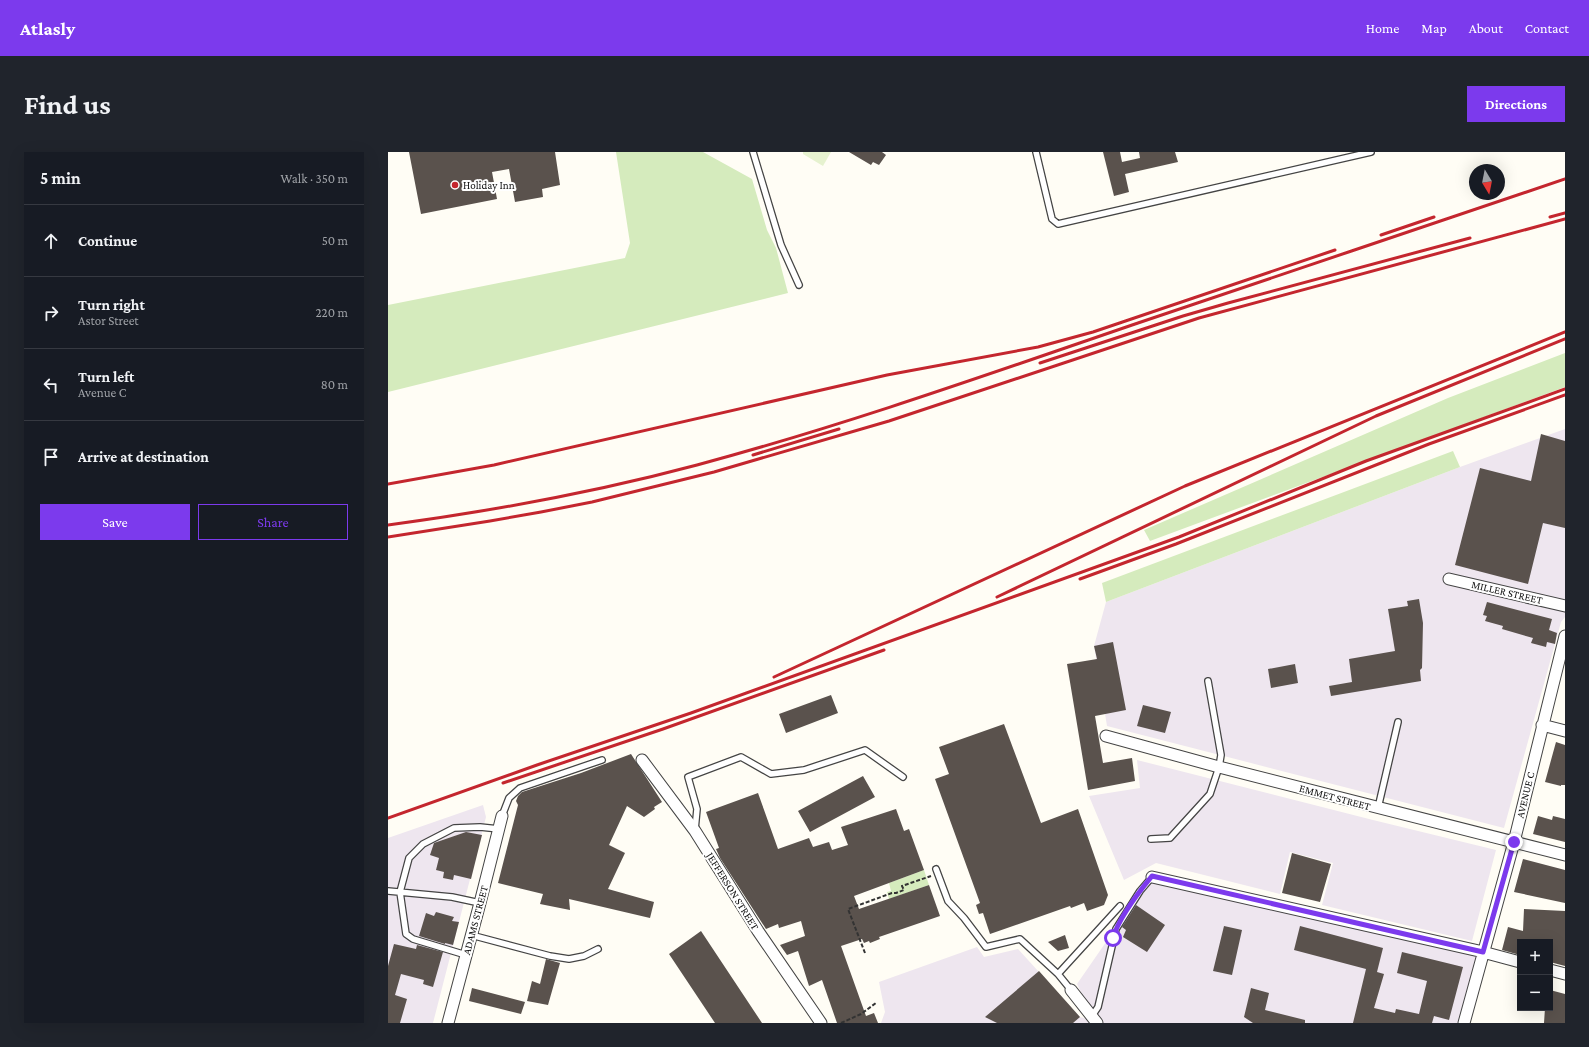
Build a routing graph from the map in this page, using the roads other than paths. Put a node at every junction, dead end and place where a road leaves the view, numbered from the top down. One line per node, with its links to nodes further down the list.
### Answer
1 (753, 152): 4 (lane)
2 (1036, 152): 3 (lane)
3 (1371, 152)
4 (799, 285)
5 (1449, 579): 6 (street, MILLER STREET)
6 (1565, 606)
7 (1565, 636): 10 (street, AVENUE C)
8 (1208, 681): 15 (lane)
9 (1398, 722): 17 (lane)
10 (1542, 725): 11 (street); 22 (street, AVENUE C)
11 (1565, 731)
12 (1106, 736): 15 (street, EMMET STREET)
13 (602, 760): 18 (lane)
14 (642, 760): 20 (street, JEFFERSON STREET)
15 (1219, 767): 17 (street, EMMET STREET); 21 (lane)
16 (902, 777): 20 (lane)
17 (1378, 808): 22 (street, EMMET STREET)
18 (502, 816): 19 (street, ADAMS STREET)
19 (499, 829): 27 (lane); 28 (street, ADAMS STREET)
20 (695, 831): 41 (street, JEFFERSON STREET)
21 (1151, 839)
22 (1514, 842): 23 (street, EMMET STREET); 32 (street, AVENUE C)
23 (1565, 855)
24 (937, 871): 36 (lane)
25 (1152, 876): 32 (street); 39 (lane)
26 (388, 891): 27 (lane)
27 (400, 892): 28 (lane); 33 (lane)
28 (480, 903): 30 (street, ADAMS STREET)
29 (1120, 906): 36 (lane)
30 (471, 935): 31 (lane); 33 (street, ADAMS STREET)
31 (598, 950)
32 (1483, 952): 34 (street); 42 (street, AVENUE C)
33 (466, 955): 40 (street, ADAMS STREET)
34 (1517, 961)
35 (1553, 971): 37 (street)
36 (1058, 974): 38 (lane)
37 (1565, 974)
38 (1071, 990): 39 (street)
39 (1095, 1021)
40 (448, 1023)
41 (821, 1023)
42 (1464, 1023)

